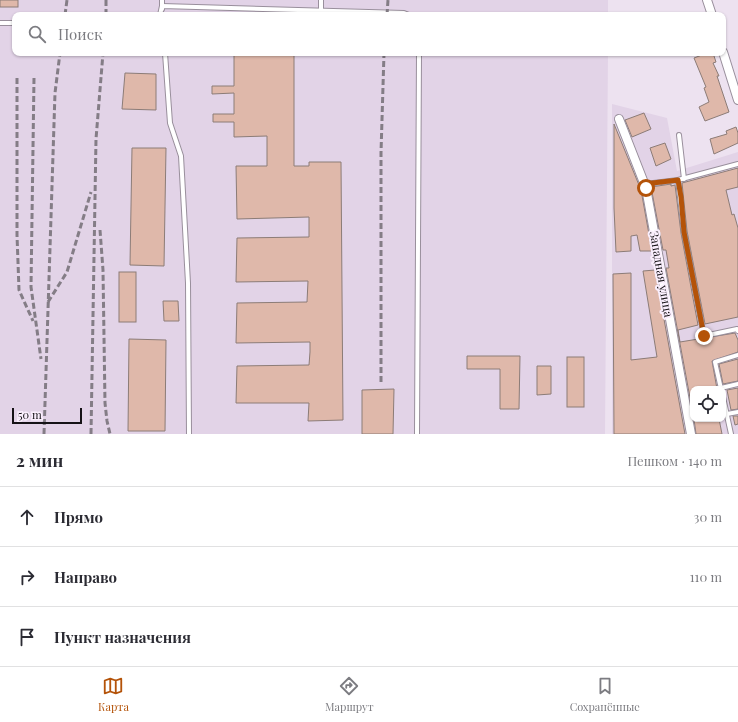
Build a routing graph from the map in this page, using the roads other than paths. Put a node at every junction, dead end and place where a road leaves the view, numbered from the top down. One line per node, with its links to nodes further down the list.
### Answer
1 (162, 0): 4 (lane)
2 (321, 0): 5 (lane)
3 (707, 0): 8 (street)
4 (162, 6): 5 (lane); 6 (lane)
5 (321, 10): 7 (lane)
6 (161, 12)
7 (404, 12)
8 (711, 12)
9 (0, 23): 10 (lane)
10 (12, 23)
11 (165, 56): 31 (lane)
12 (419, 56): 32 (lane)
13 (724, 56): 15 (street)
14 (738, 69): 15 (street)
15 (729, 72): 16 (street)
16 (738, 100)
17 (619, 119): 22 (street, Западная улица)
18 (679, 135): 20 (lane)
19 (738, 164): 20 (lane)
20 (684, 179): 21 (lane)
21 (678, 180): 22 (lane); 23 (lane)
22 (644, 184): 33 (street, Западная улица)
23 (738, 331)
24 (738, 355): 26 (lane)
25 (738, 384): 27 (lane)
26 (720, 386)
27 (726, 388)
28 (726, 410): 30 (lane)
29 (738, 412): 30 (lane)
30 (727, 414): 34 (lane)
31 (189, 434)
32 (417, 434)
33 (691, 434)
34 (731, 434)

